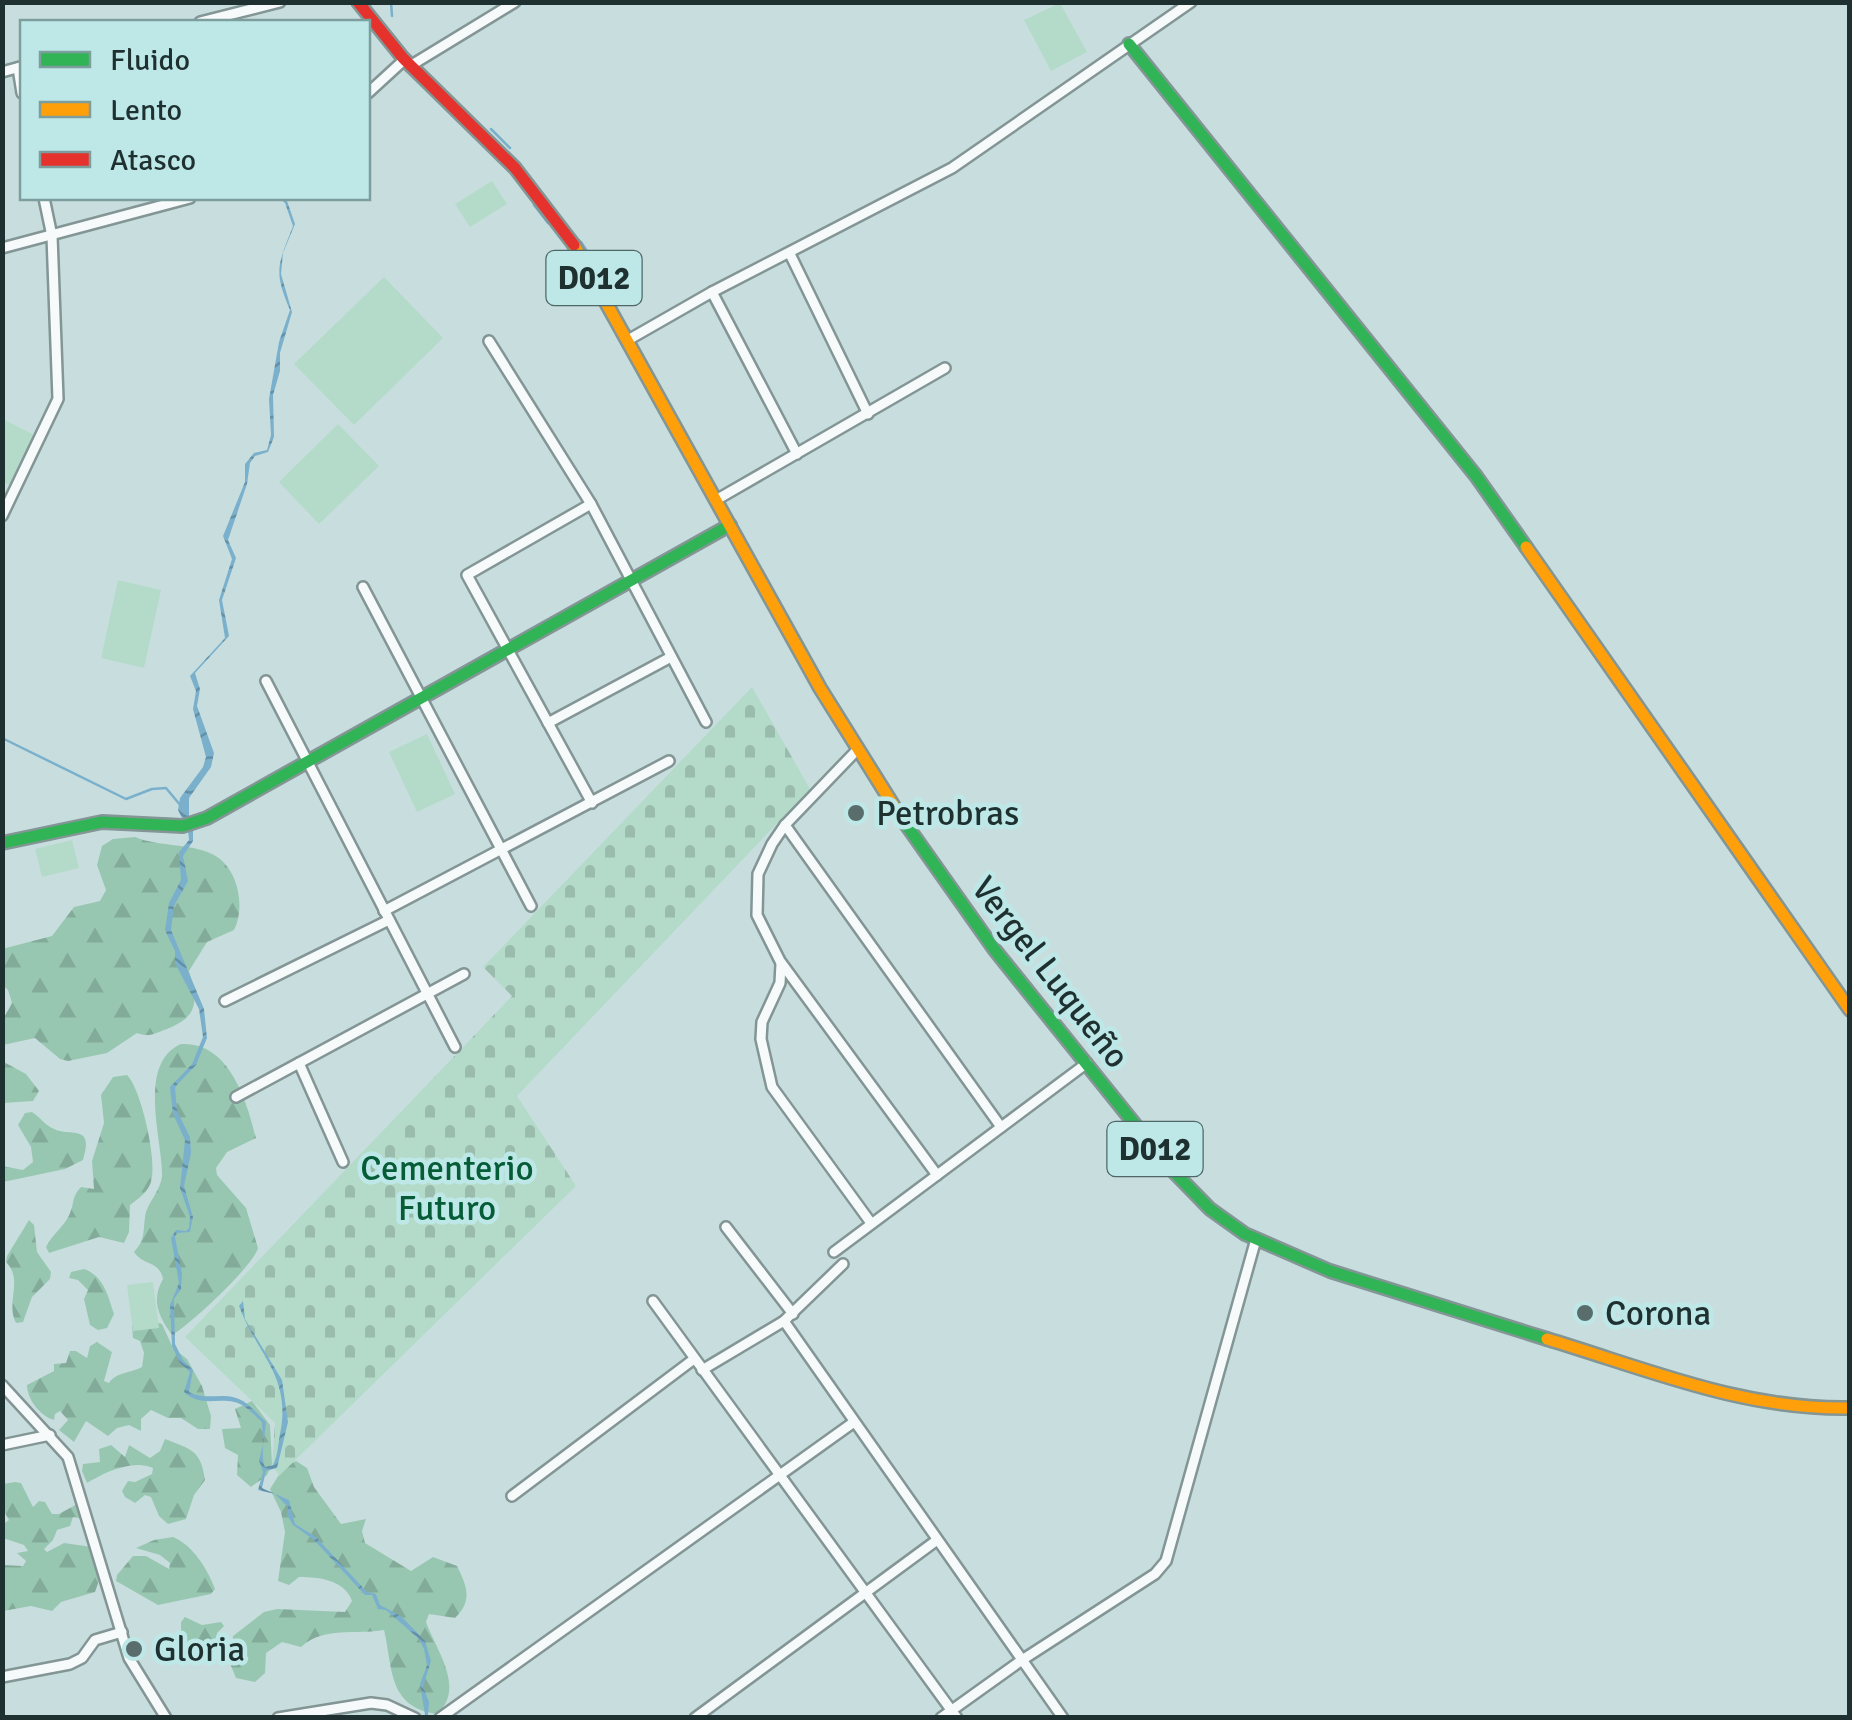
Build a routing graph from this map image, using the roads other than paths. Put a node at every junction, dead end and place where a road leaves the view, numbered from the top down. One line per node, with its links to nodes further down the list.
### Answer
1 (280, 2): 5 (street)
2 (515, 2): 7 (street)
3 (1191, 2): 6 (street)
4 (358, 3): 7 (main road, Vergel Luqueño / D012)
5 (208, 20)
6 (1130, 44): 15 (street); 47 (main road)
7 (407, 63): 10 (street); 17 (main road, Vergel Luqueño / D012)
8 (20, 67): 9 (street)
9 (2, 72)
10 (370, 91)
11 (44, 200): 13 (street)
12 (183, 200): 13 (street)
13 (52, 236): 14 (street); 24 (street)
14 (2, 248)
15 (790, 254): 16 (street); 20 (street)
16 (712, 292): 17 (street); 21 (street)
17 (634, 337): 22 (main road, Vergel Luqueño / D012)
18 (489, 341): 23 (street)
19 (946, 368): 20 (street)
20 (868, 414): 21 (street)
21 (797, 454): 22 (street)
22 (716, 500): 25 (main road, Vergel Luqueño / D012)
23 (590, 504): 26 (street); 28 (street)
24 (2, 516)
25 (730, 525): 26 (main road); 34 (main road, Vergel Luqueño / D012)
26 (630, 580): 28 (main road); 29 (street)
27 (363, 586): 31 (street)
28 (507, 648): 31 (main road); 33 (street)
29 (672, 657): 32 (street); 33 (street)
30 (266, 681): 35 (street)
31 (421, 697): 35 (main road); 40 (street)
32 (706, 722)
33 (548, 723): 37 (street)
34 (857, 750): 38 (street); 50 (main road, Vergel Luqueño / D012)
35 (307, 760): 39 (main road); 42 (street)
36 (669, 760): 37 (street)
37 (592, 802): 40 (street)
38 (785, 825): 43 (street); 52 (street)
39 (2, 843)
40 (502, 852): 41 (street); 42 (street)
41 (531, 906)
42 (387, 915): 45 (street); 46 (street)
43 (780, 961): 54 (street); 55 (street)
44 (464, 974): 45 (street)
45 (427, 994): 48 (street); 49 (street)
46 (225, 1001)
47 (1850, 1010)
48 (454, 1048)
49 (299, 1063): 51 (street); 53 (street)
50 (1087, 1063): 52 (street); 57 (main road, Vergel Luqueño / D012)
51 (236, 1097)
52 (1002, 1127): 54 (street)
53 (342, 1162)
54 (937, 1175): 55 (street)
55 (872, 1223): 58 (street)
56 (726, 1227): 61 (street)
57 (1256, 1239): 65 (main road, Vergel Luqueño / D012); 74 (street)
58 (834, 1252)
59 (843, 1264): 61 (street)
60 (653, 1301): 62 (street)
61 (789, 1318): 63 (street); 66 (street)
62 (694, 1359): 63 (street); 70 (street)
63 (702, 1370): 69 (street)
64 (2, 1385): 67 (street)
65 (1850, 1408)
66 (854, 1422): 69 (street); 71 (street)
67 (50, 1435): 68 (street); 73 (street)
68 (2, 1446)
69 (779, 1475): 72 (street); 80 (street)
70 (512, 1496)
71 (938, 1540): 72 (street); 74 (street)
72 (866, 1593): 76 (street); 81 (street)
73 (122, 1632): 75 (street); 77 (street)
74 (1022, 1660): 76 (street); 83 (street)
75 (2, 1677)
76 (954, 1714): 82 (street)
77 (166, 1718)
78 (278, 1718): 79 (street)
79 (415, 1718)
80 (440, 1718)
81 (696, 1718)
82 (941, 1718)
83 (1063, 1718)

